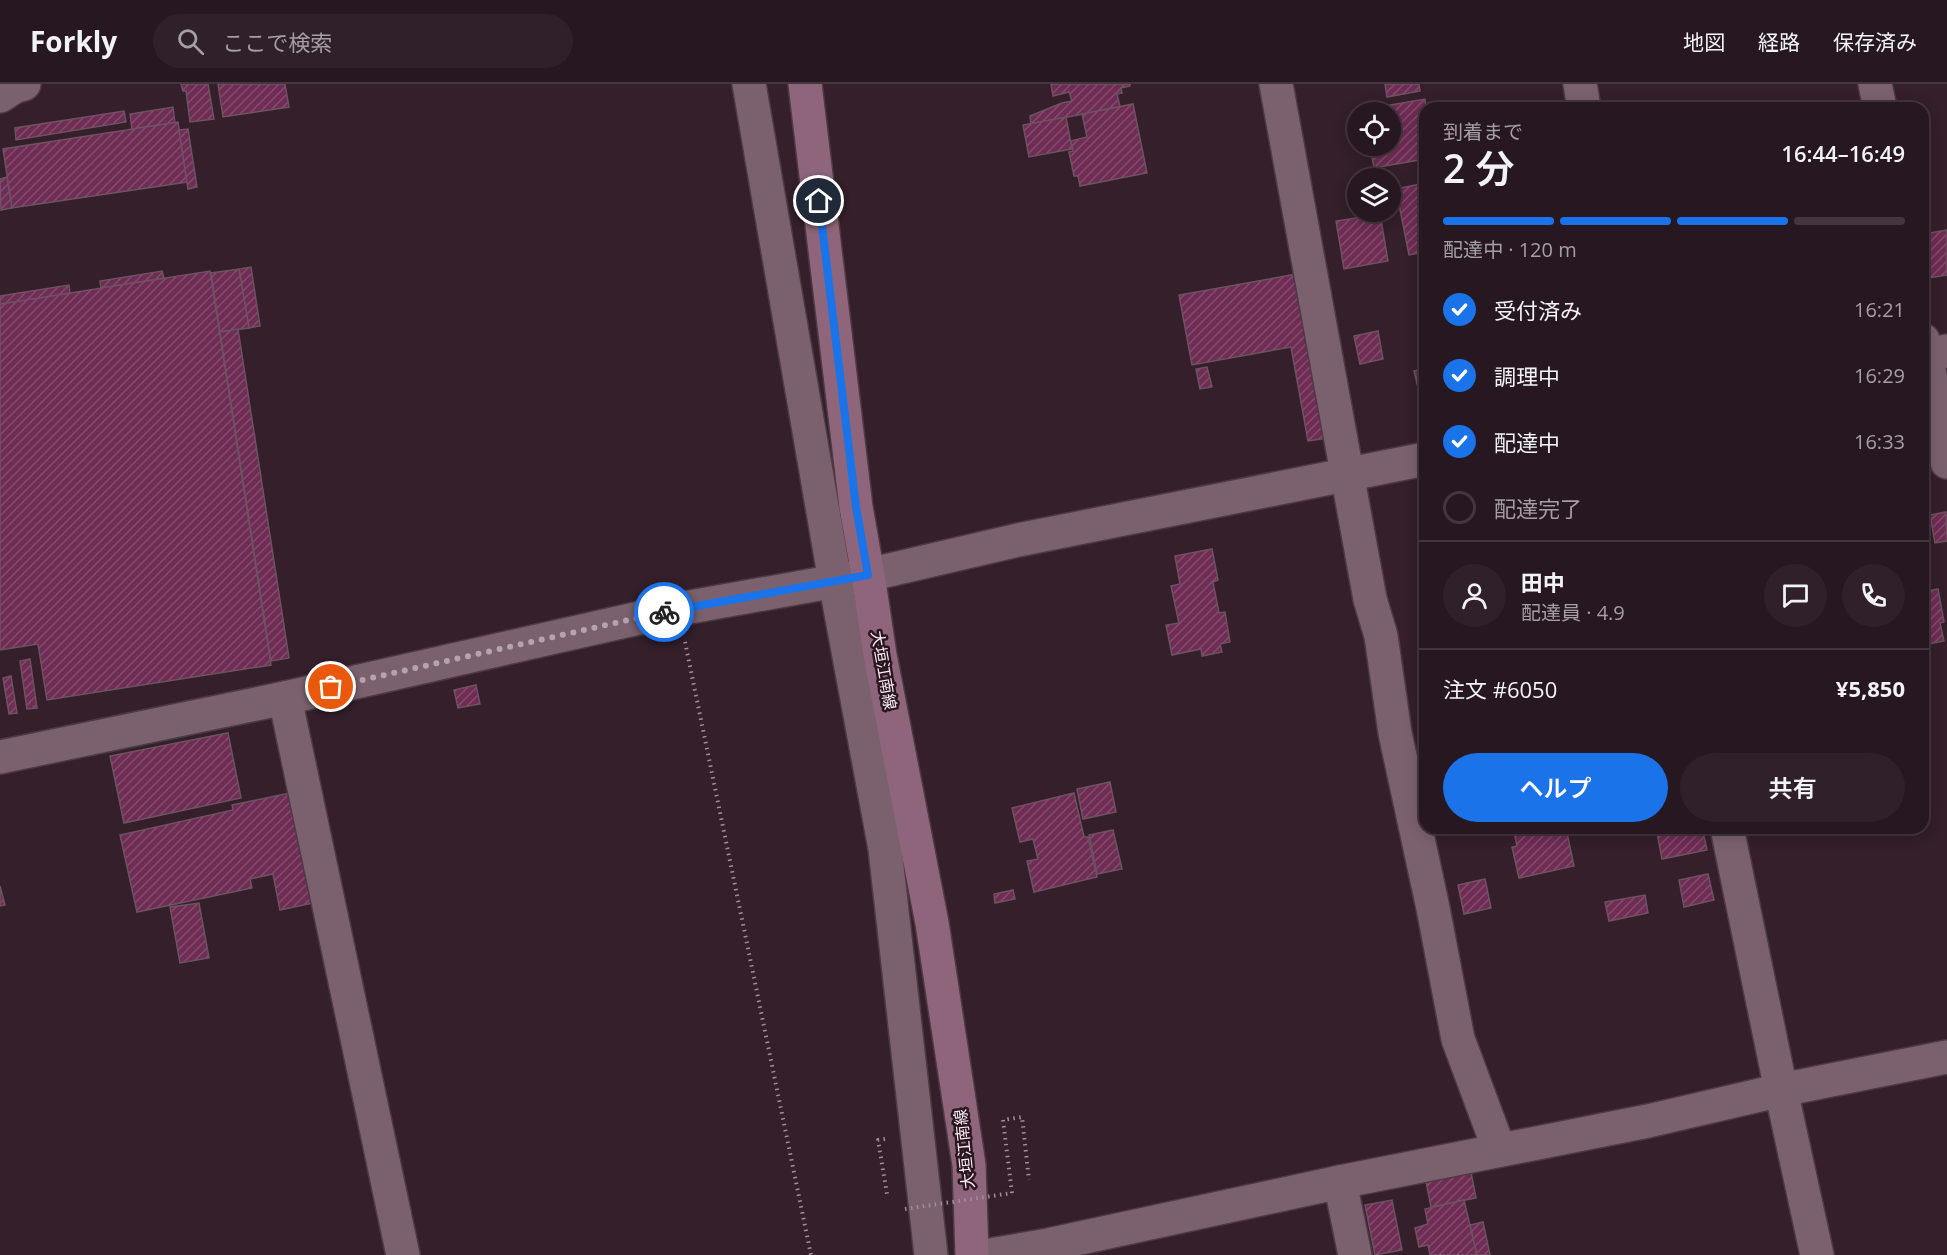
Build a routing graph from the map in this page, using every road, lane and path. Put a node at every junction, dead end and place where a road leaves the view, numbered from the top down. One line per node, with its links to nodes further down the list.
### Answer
1 (24, 84): 7 (street)
2 (749, 84): 15 (street)
3 (805, 84): 14 (main road, 大垣江南線)
4 (1275, 84): 13 (street)
5 (1580, 84): 8 (street)
6 (1875, 84): 9 (street)
7 (0, 96)
8 (1583, 102)
9 (1879, 102)
10 (1930, 351): 12 (street)
11 (1419, 460): 13 (street)
12 (1947, 462)
13 (1347, 474): 14 (street); 22 (street)
14 (868, 575): 15 (street); 30 (main road, 大垣江南線)
15 (835, 580): 16 (street); 29 (street)
16 (679, 609): 17 (street); 28 (path)
17 (285, 698): 18 (street); 27 (street)
18 (0, 757)
19 (1728, 834): 21 (street)
20 (1947, 1057): 21 (street)
21 (1781, 1090): 22 (street); 33 (street)
22 (1498, 1149): 24 (street)
23 (1029, 1180): 25 (path, bridge)
24 (1340, 1182): 26 (street); 32 (street)
25 (905, 1209)
26 (1049, 1250): 31 (street)
27 (404, 1255)
28 (811, 1255)
29 (931, 1255)
30 (972, 1255)
31 (990, 1255)
32 (1355, 1255)
33 (1817, 1255)

